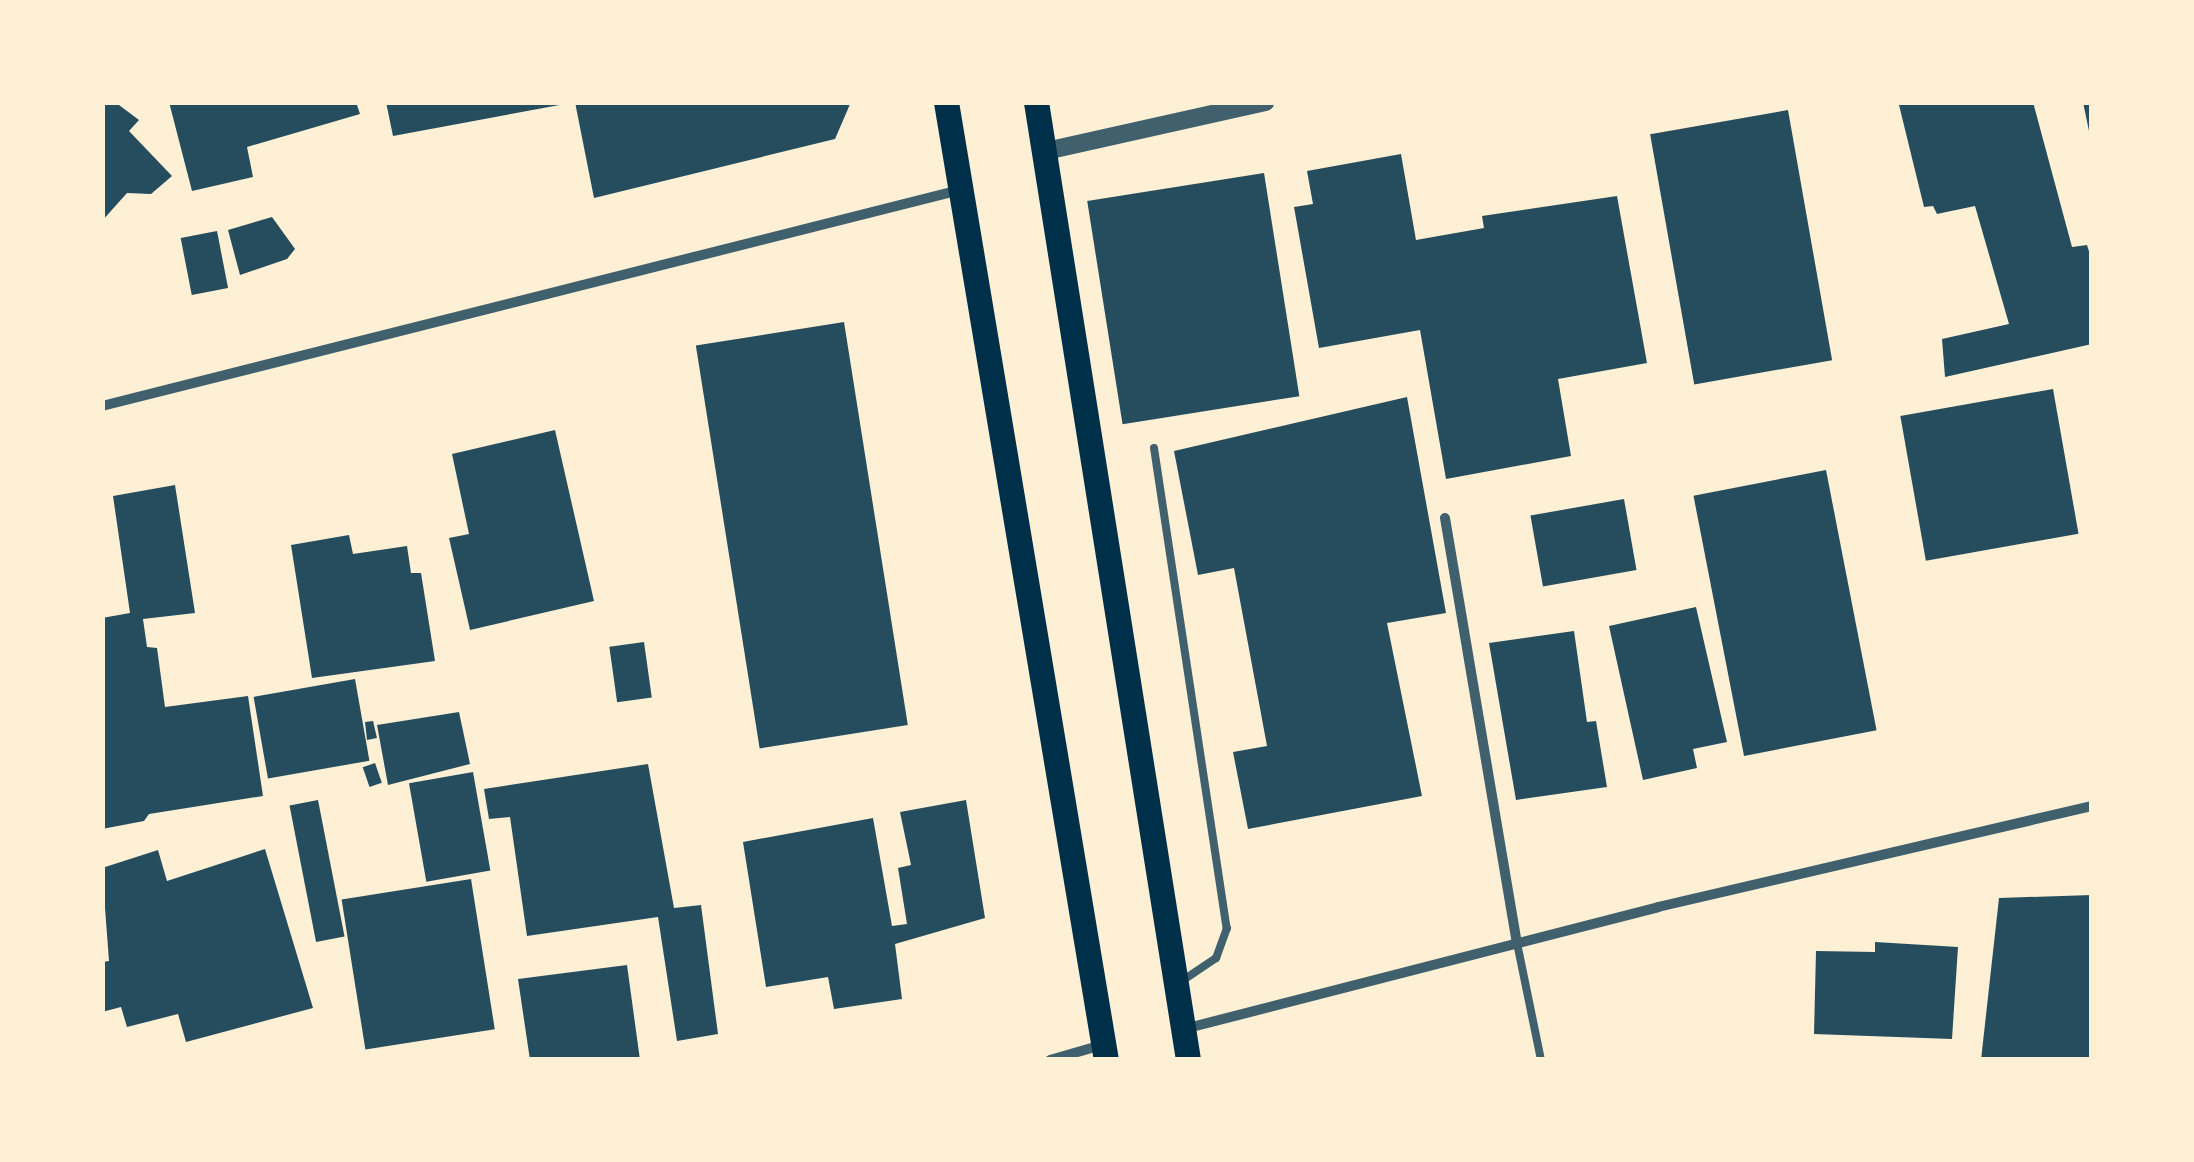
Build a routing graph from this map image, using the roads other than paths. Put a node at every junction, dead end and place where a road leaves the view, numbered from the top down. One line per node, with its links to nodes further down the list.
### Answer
1 (946, 102): 5 (main road)
2 (1036, 102): 4 (main road)
3 (1266, 102): 4 (street)
4 (1046, 151): 11 (main road)
5 (960, 190): 6 (street); 13 (main road)
6 (102, 406)
7 (1154, 448): 11 (lane)
8 (1446, 518): 10 (street)
9 (2092, 806): 10 (street)
10 (1517, 943): 12 (street); 16 (lane)
11 (1176, 985): 12 (main road)
12 (1183, 1030): 15 (main road)
13 (1104, 1052): 14 (street)
14 (1050, 1060)
15 (1188, 1060)
16 (1540, 1060)

